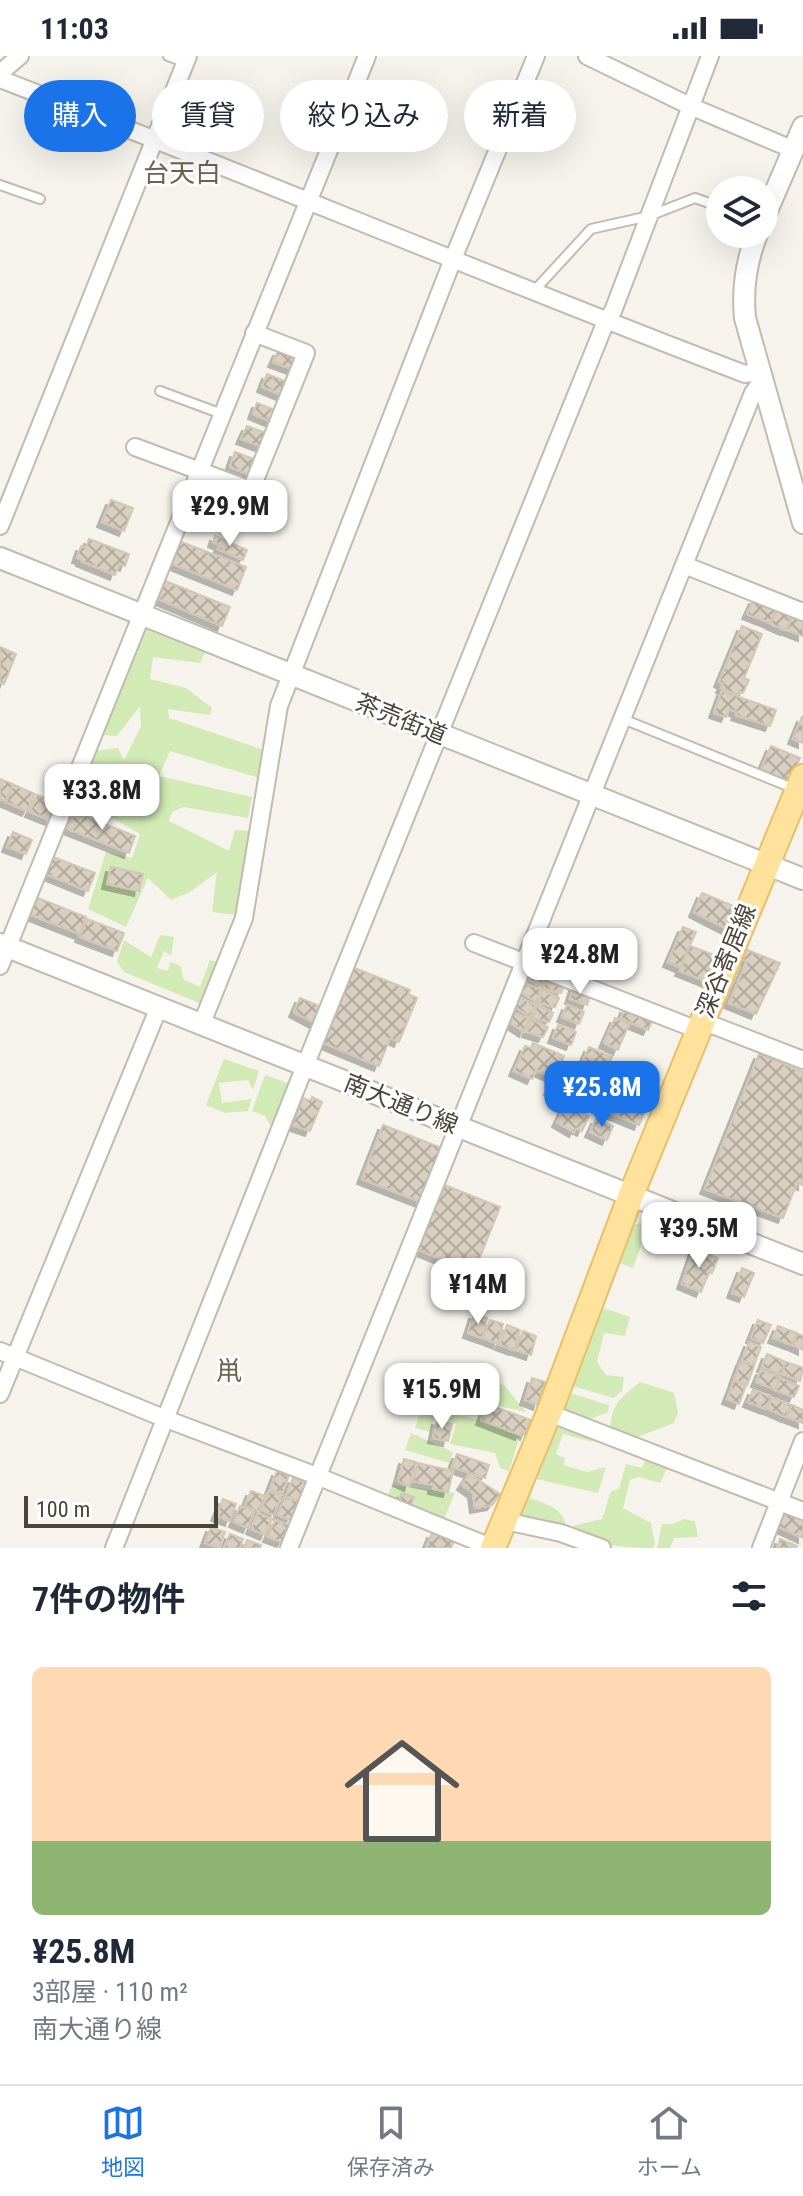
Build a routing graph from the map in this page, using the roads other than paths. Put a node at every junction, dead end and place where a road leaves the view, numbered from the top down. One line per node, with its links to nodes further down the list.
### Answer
1 (20, 56): 8 (street)
2 (168, 56): 7 (lane)
3 (367, 56): 11 (street)
4 (536, 56): 26 (street)
5 (587, 56): 12 (street)
6 (710, 56): 12 (street)
7 (187, 59): 10 (street)
8 (0, 73)
9 (0, 79): 14 (street)
10 (179, 80)
11 (357, 80)
12 (690, 106): 16 (street); 24 (street)
13 (803, 127): 16 (street)
14 (152, 138)
15 (152, 146): 36 (street)
16 (794, 150): 20 (street)
17 (188, 152): 22 (street)
18 (327, 152): 22 (street)
19 (0, 185): 21 (lane)
20 (778, 186)
21 (40, 199)
22 (308, 200): 26 (street); 29 (street)
23 (706, 202): 24 (lane)
24 (649, 216): 27 (lane); 28 (street)
25 (751, 248): 30 (street)
26 (453, 259): 27 (street); 41 (street)
27 (533, 292): 28 (street)
28 (606, 321): 30 (street); 43 (street)
29 (254, 333): 32 (street); 34 (street)
30 (760, 377): 35 (street); 38 (street)
31 (160, 391): 32 (lane)
32 (222, 414): 34 (street)
33 (135, 447): 34 (street)
34 (199, 471): 40 (street)
35 (802, 513)
36 (0, 526)
37 (0, 558): 40 (street, 茶売街道)
38 (684, 565): 39 (street); 42 (street)
39 (803, 612)
40 (144, 614): 41 (street, 茶売街道); 49 (street)
41 (290, 674): 43 (street, 茶売街道); 52 (street)
42 (622, 719): 44 (lane); 45 (street)
43 (441, 735): 45 (street, 茶売街道); 55 (street)
44 (800, 783): 46 (main road, 深谷寄居線)
45 (591, 795): 46 (street, 茶売街道); 50 (street)
46 (766, 864): 47 (street, 茶売街道); 53 (main road, 深谷寄居線)
47 (803, 879)
48 (474, 943): 50 (street)
49 (2, 952): 51 (street, 南大通り線)
50 (524, 961): 53 (street); 56 (street)
51 (159, 1007): 52 (street, 南大通り線); 59 (street)
52 (202, 1023): 55 (street, 南大通り線)
53 (700, 1025): 54 (street); 57 (main road, 深谷寄居線)
54 (803, 1060)
55 (305, 1066): 56 (street, 南大通り線); 62 (street)
56 (457, 1126): 57 (street, 南大通り線); 64 (street)
57 (631, 1195): 58 (street, 南大通り線); 61 (main road, 深谷寄居線)
58 (803, 1264)
59 (7, 1353): 60 (street); 62 (street)
60 (0, 1394)
61 (549, 1413): 65 (street); 67 (main road, 深谷寄居線)
62 (166, 1419): 64 (street); 68 (street)
63 (803, 1441): 65 (street)
64 (317, 1476): 69 (street); 70 (street)
65 (779, 1502): 66 (street); 72 (street)
66 (803, 1511)
67 (505, 1521): 70 (main road, 深谷寄居線); 71 (street)
68 (114, 1548)
69 (289, 1548)
70 (493, 1548)
71 (602, 1548)
72 (761, 1548)

